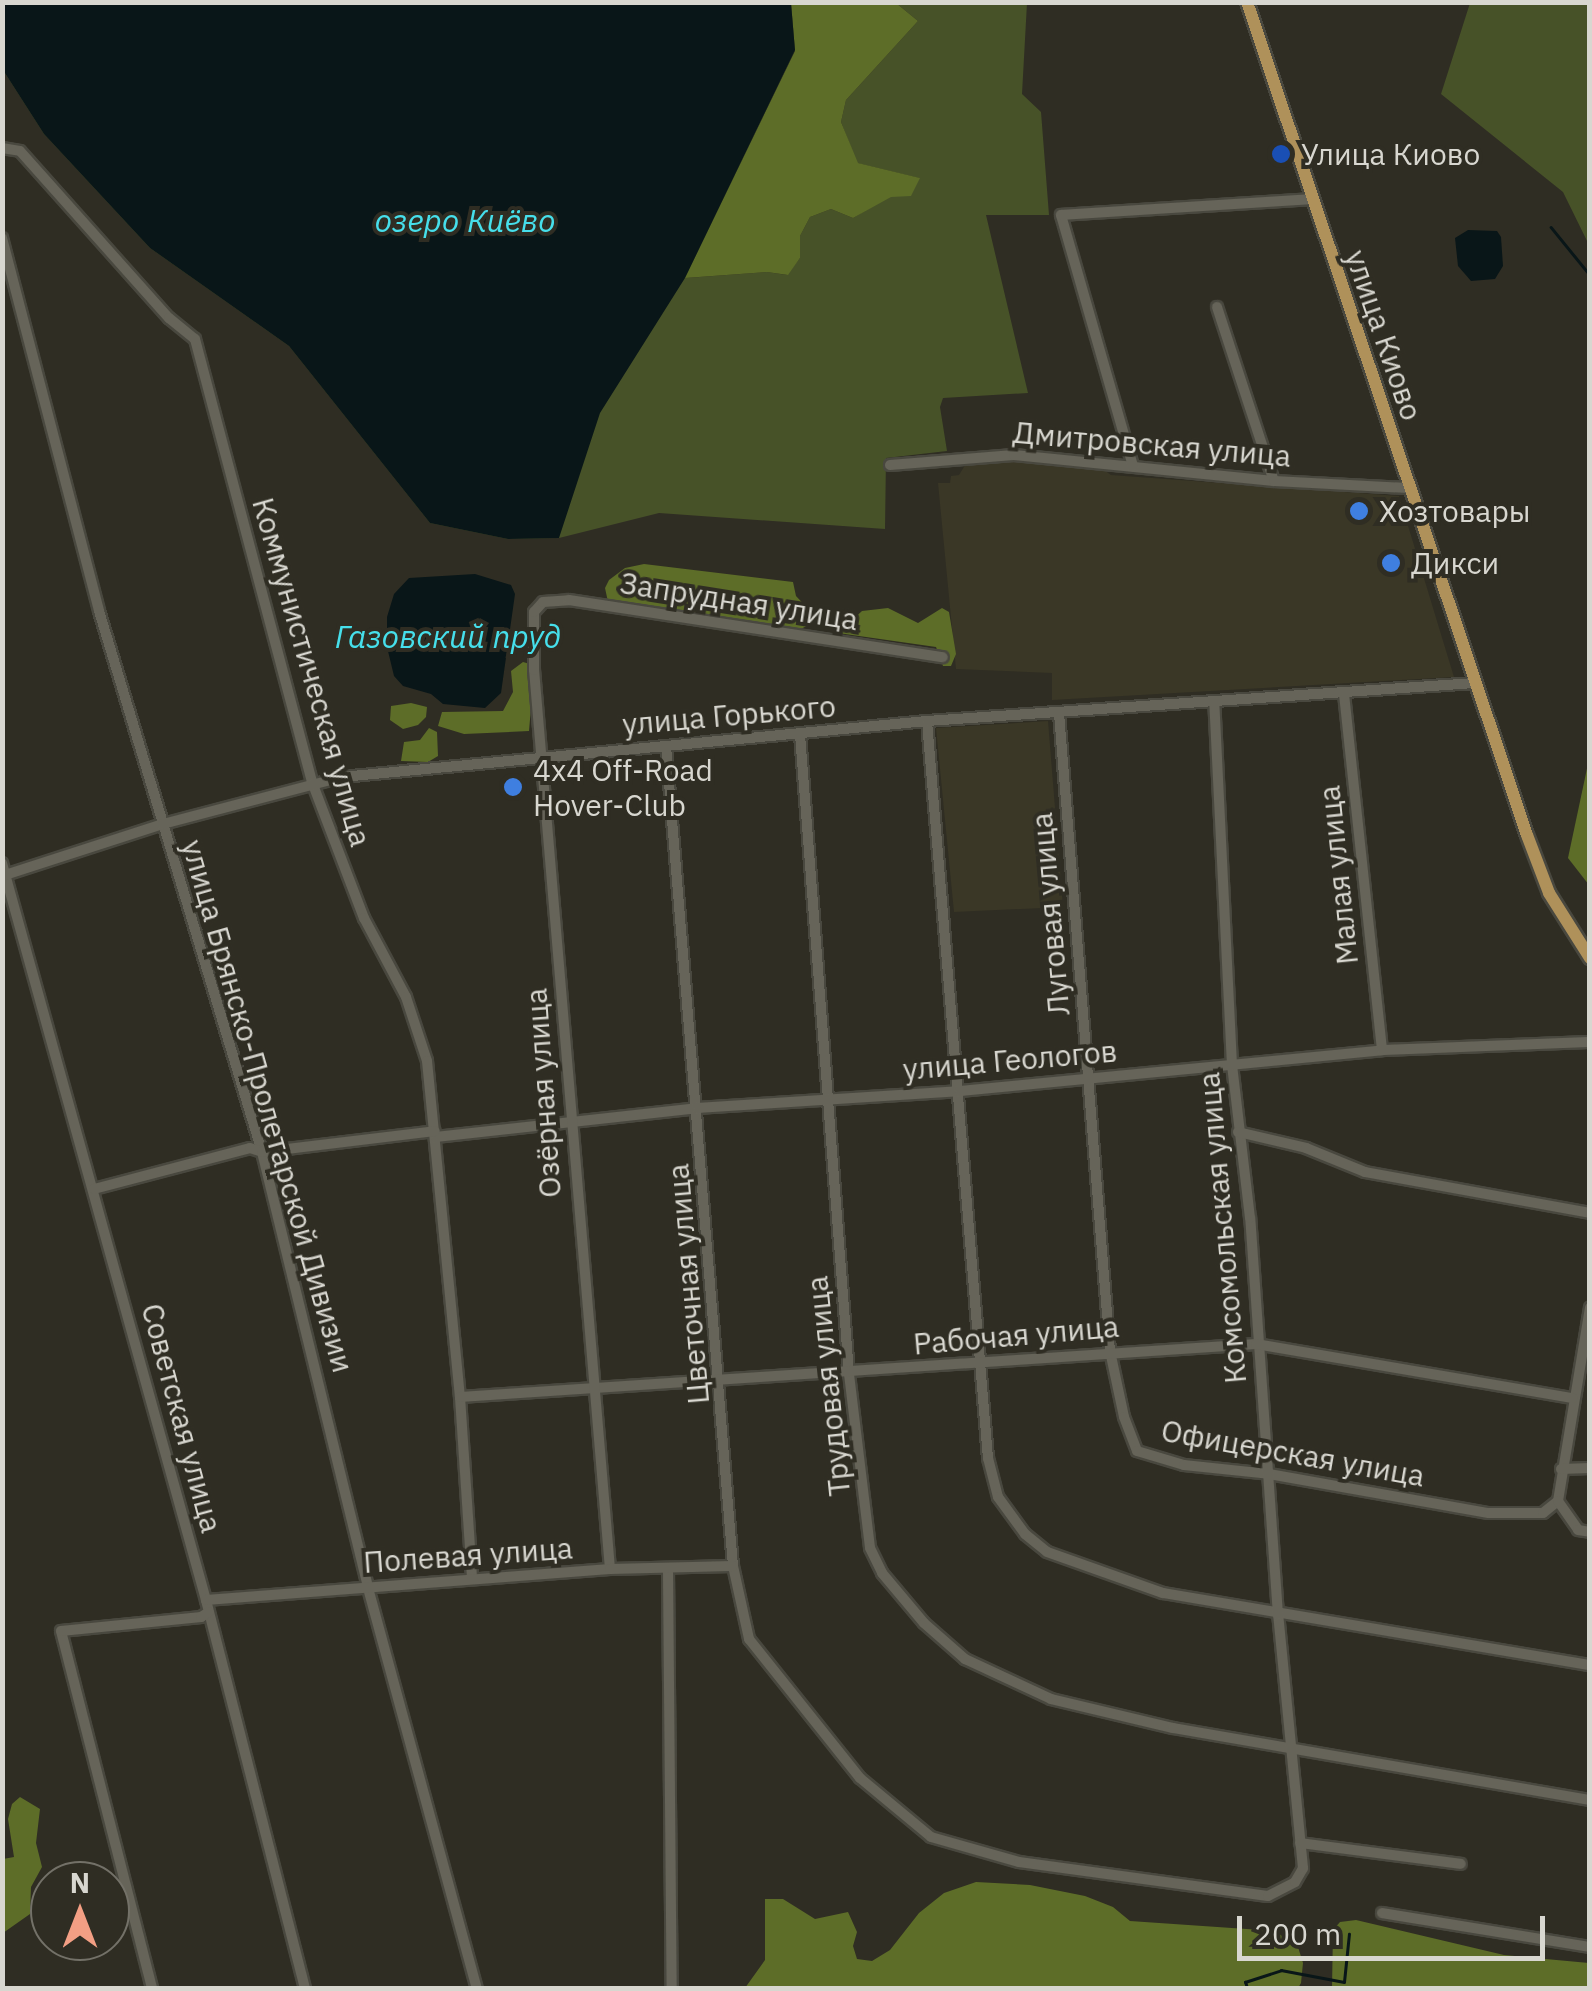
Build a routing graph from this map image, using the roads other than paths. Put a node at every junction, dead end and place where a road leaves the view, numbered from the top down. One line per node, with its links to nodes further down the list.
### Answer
1 (1247, 2): 3 (main road, улица Киово)
2 (2, 148): 20 (street, Коммунистическая улица)
3 (1312, 199): 7 (street); 9 (main road, улица Киово)
4 (2, 238): 21 (street, улица Брянско-Пролетарской Дивизии)
5 (1217, 307): 8 (street)
6 (890, 465): 7 (street, Дмитровская улица)
7 (1133, 466): 8 (street, Дмитровская улица)
8 (1274, 480): 9 (street, Дмитровская улица)
9 (1409, 488): 12 (main road, улица Киово)
10 (534, 612): 11 (street, Запрудная улица); 19 (street, Озёрная улица)
11 (943, 656)
12 (1474, 682): 13 (street, улица Горького); 23 (main road, улица Киово)
13 (1344, 694): 14 (street, улица Горького); 25 (street, Малая улица)
14 (1214, 703): 15 (street, улица Горького); 26 (street, Комсомольская улица)
15 (1059, 713): 16 (street, улица Горького); 27 (street, Луговая улица)
16 (927, 721): 17 (street, улица Горького); 28 (street)
17 (800, 734): 18 (street, улица Горького); 29 (street, Трудовая улица)
18 (666, 746): 19 (street, улица Горького); 30 (street, Цветочная улица)
19 (543, 758): 20 (street, улица Горького); 31 (street, Озёрная улица)
20 (312, 782): 21 (street, улица Горького); 33 (street, Коммунистическая улица)
21 (163, 824): 22 (street, улица Горького); 34 (street, улица Брянско-Пролетарской Дивизии)
22 (4, 871): 35 (street, Советская улица)
23 (1590, 958)
24 (1590, 1042): 25 (street, улица Геологов)
25 (1382, 1050): 26 (street, улица Геологов)
26 (1232, 1065): 27 (street, улица Геологов); 32 (street, Комсомольская улица)
27 (1088, 1079): 28 (street, улица Геологов); 40 (street, Луговая улица)
28 (960, 1090): 29 (street, улица Геологов); 41 (street)
29 (828, 1099): 30 (street, улица Геологов); 42 (street, Трудовая улица)
30 (698, 1108): 31 (street, улица Геологов); 43 (street, Цветочная улица)
31 (570, 1122): 33 (street, улица Геологов); 44 (street, Озёрная улица)
32 (1238, 1132): 36 (street); 39 (street, Комсомольская улица)
33 (436, 1134): 34 (street, улица Геологов); 45 (street, Коммунистическая улица)
34 (262, 1152): 35 (street, улица Геологов); 56 (street, улица Брянско-Пролетарской Дивизии)
35 (94, 1190): 57 (street, Советская улица)
36 (1590, 1213)
37 (1590, 1308): 38 (street)
38 (1589, 1337): 46 (street)
39 (1256, 1344): 40 (street, Рабочая улица); 46 (street, Рабочая улица); 49 (street, Комсомольская улица)
40 (1110, 1351): 41 (street, Рабочая улица); 49 (street, Офицерская улица)
41 (981, 1362): 42 (street, Рабочая улица); 58 (street)
42 (848, 1374): 43 (street, Рабочая улица); 60 (street, Трудовая улица)
43 (719, 1381): 44 (street, Рабочая улица); 52 (street, Цветочная улица)
44 (592, 1389): 45 (street, Рабочая улица); 53 (street, Озёрная улица)
45 (460, 1397): 55 (street, Коммунистическая улица)
46 (1572, 1398): 48 (street)
47 (1590, 1468): 48 (street)
48 (1561, 1469): 50 (street)
49 (1269, 1474): 50 (street, Офицерская улица); 58 (street, Комсомольская улица)
50 (1558, 1501): 51 (street)
51 (1590, 1532)
52 (733, 1566): 54 (street, Полевая улица); 62 (street, Цветочная улица)
53 (610, 1569): 54 (street, Полевая улица); 55 (street, Полевая улица)
54 (668, 1570): 69 (street)
55 (472, 1578): 56 (street, Полевая улица)
56 (368, 1588): 57 (street, Полевая улица); 68 (street, улица Брянско-Пролетарской Дивизии)
57 (208, 1606): 66 (street, Полевая улица); 67 (street, Советская улица)
58 (1278, 1616): 59 (street); 60 (street, Комсомольская улица)
59 (1590, 1665)
60 (1290, 1747): 61 (street, Трудовая улица); 62 (street, Комсомольская улица)
61 (1590, 1800)
62 (1300, 1843): 63 (street)
63 (1461, 1864)
64 (1382, 1913): 65 (street)
65 (1590, 1948)
66 (152, 1988)
67 (305, 1988)
68 (476, 1988)
69 (672, 1988)

